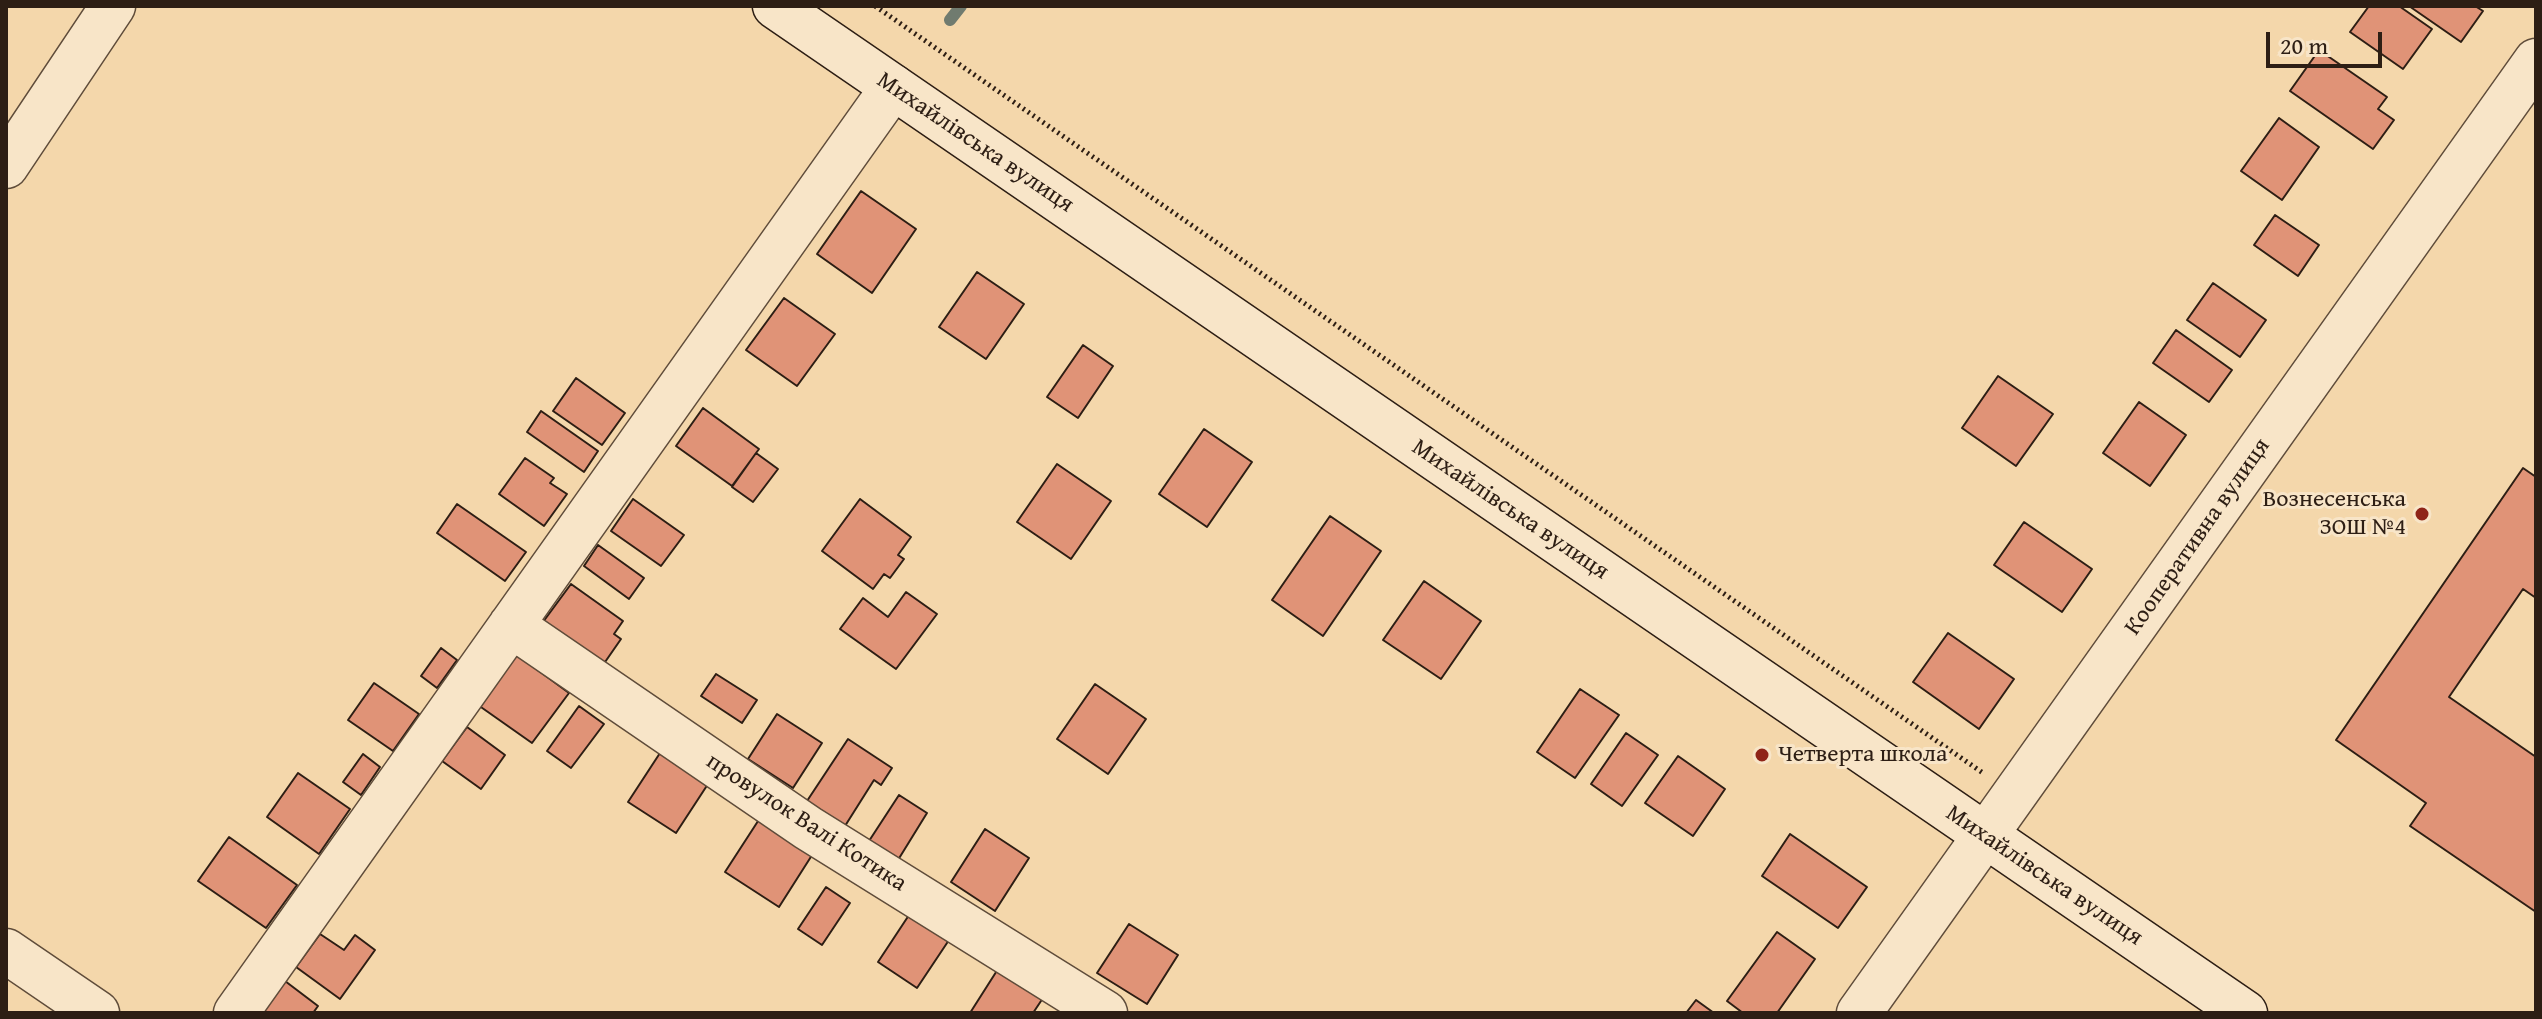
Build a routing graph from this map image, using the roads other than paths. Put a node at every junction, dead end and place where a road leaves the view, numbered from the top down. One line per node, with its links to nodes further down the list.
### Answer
1 (113, 6): 5 (street)
2 (775, 6): 4 (street, Михайлівська вулиця)
3 (2536, 61): 7 (street, Кооперативна вулиця)
4 (893, 87): 6 (street); 7 (street, Михайлівська вулиця)
5 (6, 166)
6 (511, 625): 10 (street); 11 (street, провулок Валі Котика)
7 (1985, 836): 12 (street, Кооперативна вулиця); 13 (street, Михайлівська вулиця)
8 (6, 951): 9 (street)
9 (97, 1013)
10 (236, 1013)
11 (1105, 1013)
12 (1859, 1013)
13 (2245, 1013)

